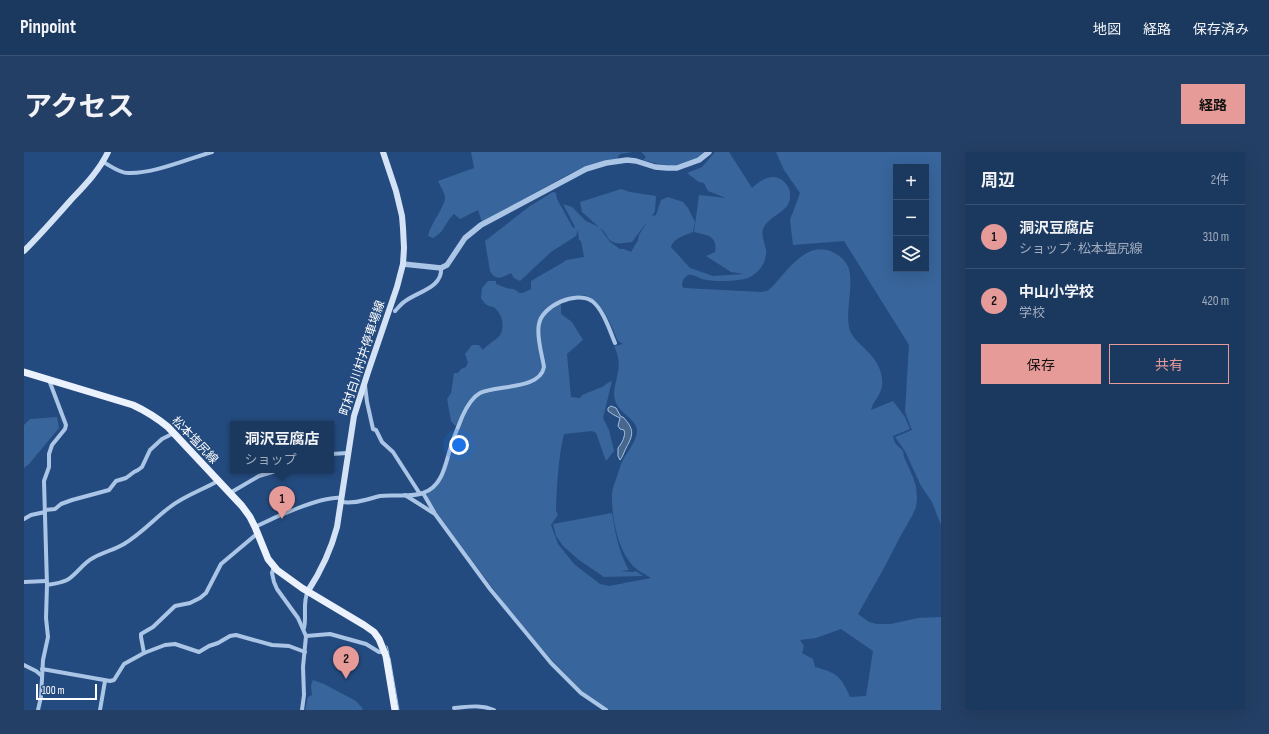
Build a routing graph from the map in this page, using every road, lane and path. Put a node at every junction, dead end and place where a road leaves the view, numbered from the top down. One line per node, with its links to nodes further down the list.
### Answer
1 (108, 152): 6 (main road)
2 (212, 152): 5 (street)
3 (383, 152): 8 (main road, 町村白川村井停車場線)
4 (709, 152): 9 (street)
5 (205, 153): 6 (street)
6 (103, 162): 7 (main road)
7 (24, 251)
8 (402, 264): 9 (street); 14 (main road, 町村白川村井停車場線)
9 (441, 268): 10 (street)
10 (395, 311)
11 (616, 343): 21 (street)
12 (24, 372): 13 (main road, 松本塩尻線)
13 (49, 380): 15 (main road, 松本塩尻線); 24 (street)
14 (364, 382): 16 (main road, 町村白川村井停車場線); 21 (street)
15 (174, 432): 19 (main road, 松本塩尻線); 24 (street)
16 (348, 453): 17 (street); 23 (main road, 町村白川村井停車場線)
17 (334, 454)
18 (268, 473): 20 (street)
19 (218, 481): 20 (main road, 松本塩尻線); 30 (street)
20 (230, 493): 27 (main road, 松本塩尻線)
21 (421, 494): 22 (street); 25 (street)
22 (405, 495): 23 (street); 25 (street)
23 (341, 500): 27 (street); 31 (main road, 町村白川村井停車場線)
24 (45, 511): 26 (street); 30 (street)
25 (435, 514): 47 (street)
26 (24, 519)
27 (256, 530): 28 (main road, 松本塩尻線); 34 (street)
28 (274, 567): 31 (main road, 松本塩尻線); 32 (street)
29 (24, 582): 30 (street)
30 (46, 583): 38 (street)
31 (308, 591): 32 (street); 36 (main road, 松本塩尻線)
32 (304, 628): 33 (street)
33 (306, 636): 35 (street); 36 (street)
34 (144, 652): 35 (street); 40 (street)
35 (305, 652): 44 (street)
36 (384, 652): 45 (main road, 松本塩尻線)
37 (24, 665): 39 (street)
38 (42, 669): 39 (street); 40 (street)
39 (42, 676): 42 (street)
40 (105, 681): 43 (street)
41 (454, 708): 46 (street)
42 (38, 710)
43 (100, 710)
44 (302, 710)
45 (395, 710)
46 (494, 710)
47 (606, 710)

